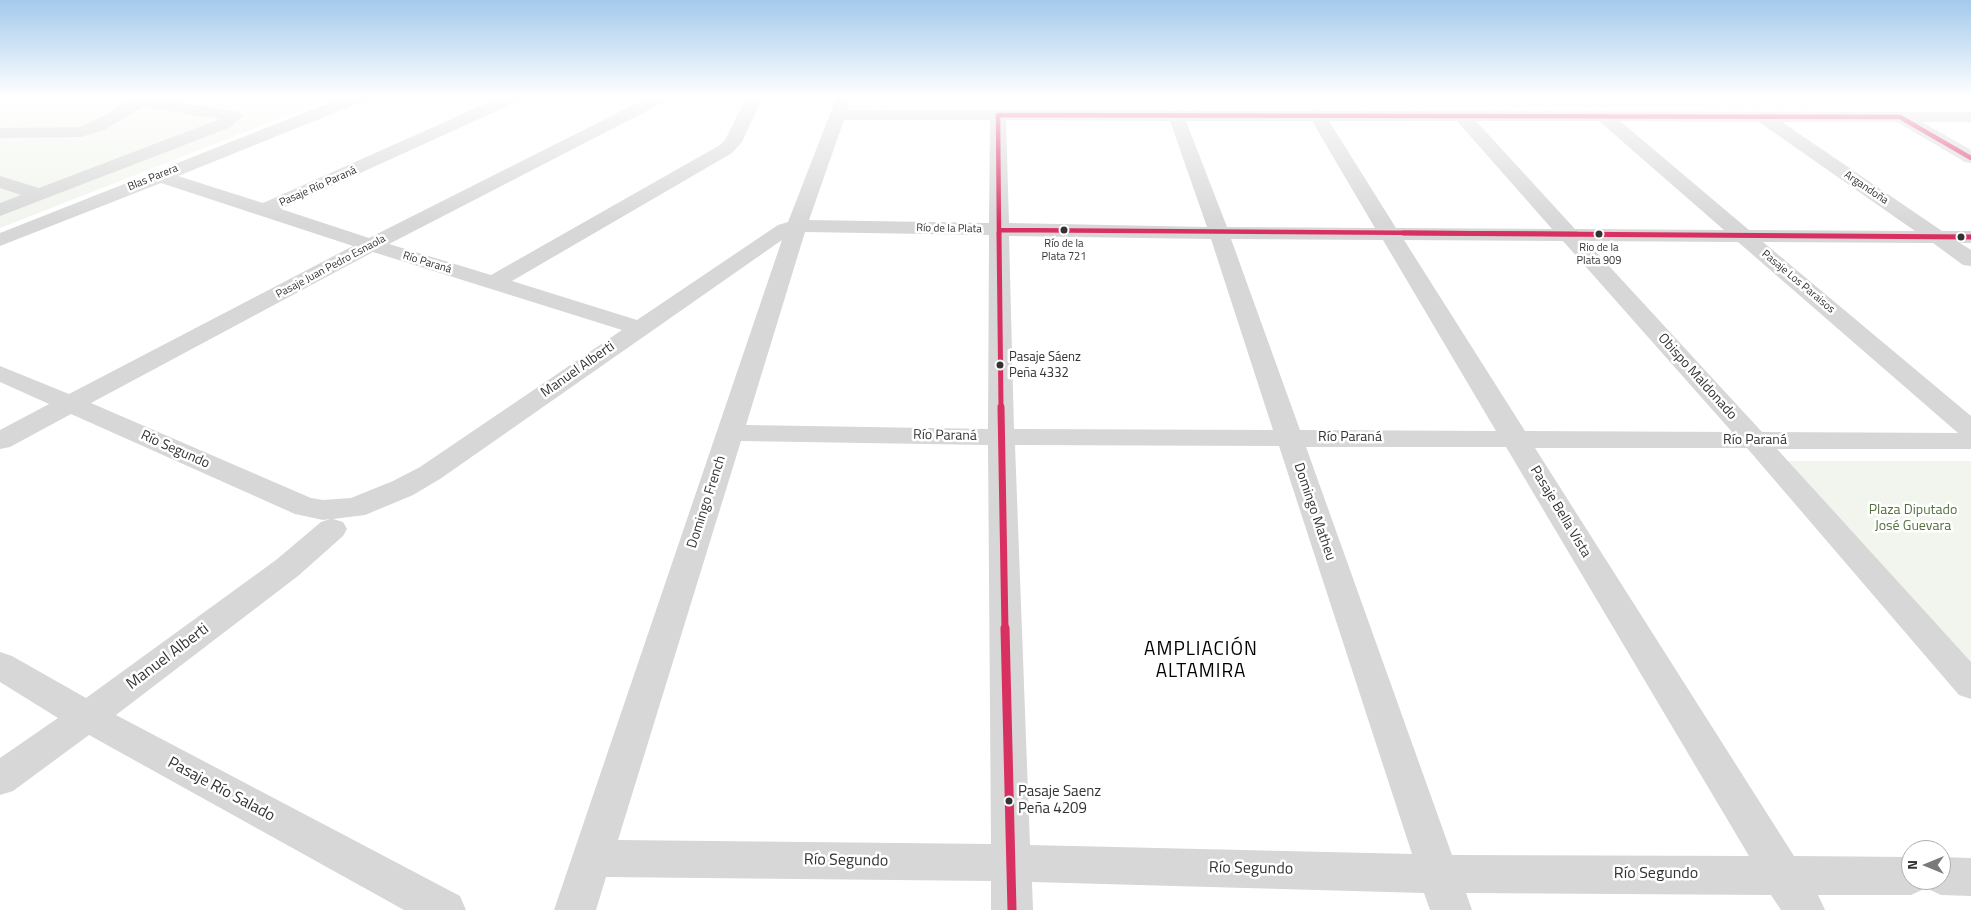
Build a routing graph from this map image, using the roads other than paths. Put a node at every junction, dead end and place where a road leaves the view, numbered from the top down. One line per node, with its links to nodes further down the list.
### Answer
1 (185, 138): 17 (street)
2 (255, 138): 15 (street, Blas Parera)
3 (426, 138): 19 (street, Pasaje Río Paraná)
4 (580, 138): 29 (street, Pasaje Juan Pedro Esnaola)
5 (735, 138): 31 (street)
6 (829, 138): 20 (street, Domingo French)
7 (998, 138): 21 (street)
8 (1185, 138): 22 (street, Domingo Matheu)
9 (1347, 138): 23 (street, Pasaje Bella Vista)
10 (1482, 138): 24 (street, Obispo Maldonado)
11 (1629, 138): 25 (street, Pasaje Los Paraisos)
12 (1795, 138): 26 (street, Argandoña)
13 (1937, 138): 14 (street)
14 (1971, 158)
15 (159, 176): 19 (street, Río Paraná); 28 (street, Blas Parera)
16 (0, 182): 17 (street)
17 (40, 195): 18 (street)
18 (0, 210)
19 (264, 210): 29 (street, Río Paraná)
20 (797, 226): 21 (street, Río de la Plata); 32 (street, Manuel Alberti); 36 (street, Domingo French)
21 (999, 230): 22 (street, Río de la Plata); 37 (street)
22 (1219, 233): 23 (street, Río de la Plata); 38 (street, Domingo Matheu)
23 (1390, 234): 24 (street, Río de la Plata); 39 (street, Pasaje Bella Vista)
24 (1568, 234): 25 (street, Río de la Plata); 41 (street, Obispo Maldonado)
25 (1743, 235): 26 (street, Río de la Plata); 35 (street, Pasaje Los Paraisos)
26 (1937, 236): 27 (street, Río de la Plata); 30 (street, Argandoña)
27 (1971, 237)
28 (0, 240)
29 (371, 245): 31 (street, Río Paraná); 34 (street, Pasaje Juan Pedro Esnaola)
30 (1971, 260)
31 (493, 283): 32 (street, Río Paraná)
32 (639, 328): 43 (street, Manuel Alberti)
33 (0, 373): 34 (street, Río Segundo)
34 (70, 404): 40 (street, Pasaje Juan Pedro Esnaola); 43 (street, Río Segundo)
35 (1971, 430)
36 (729, 433): 37 (street, Río Paraná); 48 (street, Domingo French)
37 (1001, 437): 38 (street, Río Paraná); 49 (street)
38 (1289, 438): 39 (street, Río Paraná); 54 (street, Domingo Matheu)
39 (1516, 439): 41 (street, Río Paraná); 50 (street, Pasaje Bella Vista)
40 (0, 441)
41 (1756, 441): 42 (street, Río Paraná); 45 (street, Obispo Maldonado)
42 (1971, 441)
43 (344, 519): 46 (street, Manuel Alberti)
44 (0, 665): 46 (street, Pasaje Río Salado)
45 (1971, 685)
46 (87, 718): 47 (street, Manuel Alberti); 55 (street, Pasaje Río Salado)
47 (0, 779)
48 (592, 858): 49 (street, Río Segundo); 56 (street, Domingo French)
49 (1012, 863): 54 (street, Río Segundo); 57 (street)
50 (1782, 875): 51 (street, Río Segundo); 54 (street, Río Segundo); 58 (street, Pasaje Bella Vista)
51 (1901, 876)
52 (1951, 876): 53 (street)
53 (1971, 876)
54 (1444, 892)
55 (445, 910)
56 (575, 910)
57 (1012, 910)
58 (1804, 910)

